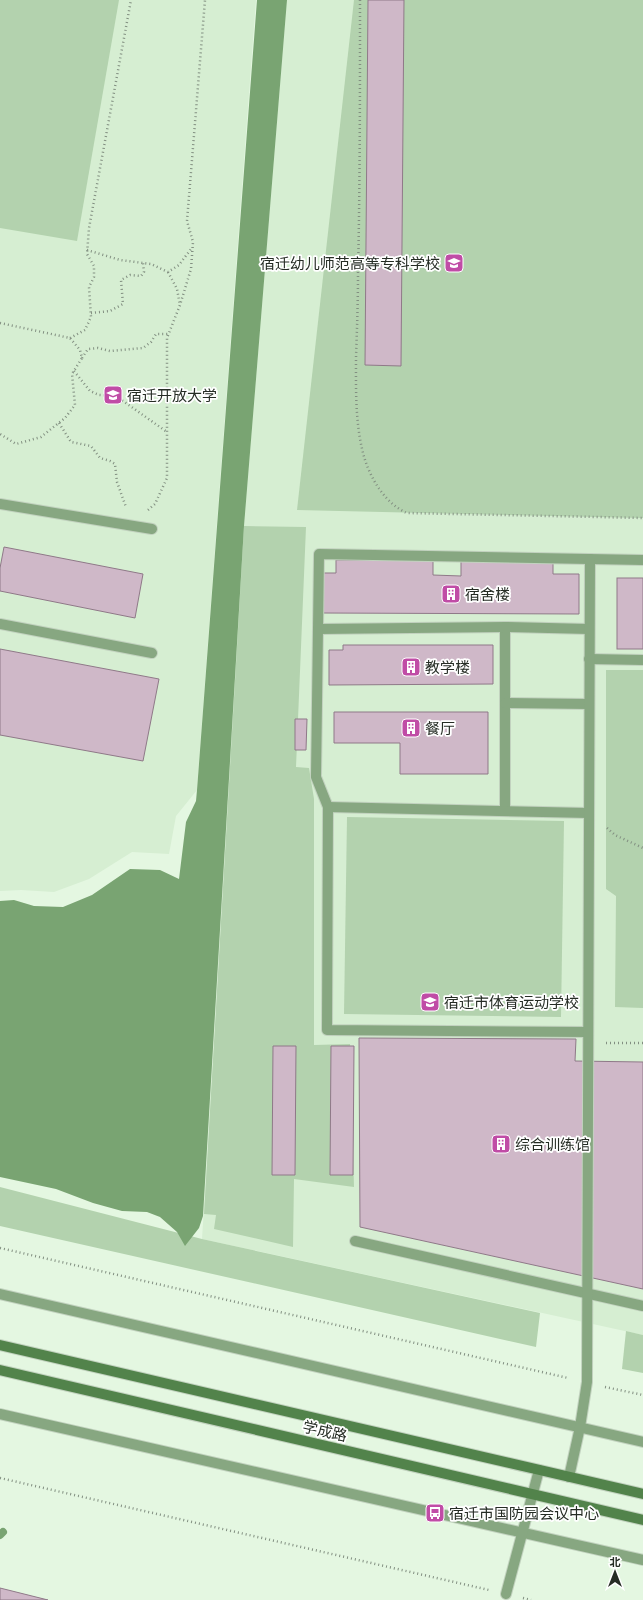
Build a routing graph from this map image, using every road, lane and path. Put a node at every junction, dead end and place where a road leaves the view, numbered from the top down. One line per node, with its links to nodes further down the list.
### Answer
1 (131, 0): 5 (path)
2 (205, 0): 4 (path)
3 (360, 0): 19 (path)
4 (192, 248): 7 (path); 8 (path)
5 (87, 250): 6 (path); 9 (path)
6 (143, 263): 7 (path); 9 (path)
7 (168, 272): 8 (path)
8 (180, 305): 11 (path)
9 (91, 313): 12 (path)
10 (0, 323): 12 (path)
11 (168, 334): 13 (path); 16 (path)
12 (70, 338): 13 (path)
13 (82, 358): 14 (path)
14 (74, 371): 15 (path); 16 (path)
15 (59, 423): 17 (path); 20 (path)
16 (167, 432): 20 (path)
17 (0, 434)
18 (0, 504): 20 (lane)
19 (643, 518)
20 (129, 525): 21 (lane)
21 (152, 529)
22 (590, 559): 23 (lane); 26 (lane); 27 (lane)
23 (643, 560)
24 (0, 624): 28 (lane)
25 (505, 627): 26 (lane); 27 (lane); 31 (lane)
26 (318, 628): 33 (lane)
27 (589, 629): 29 (lane)
28 (152, 653)
29 (589, 659): 30 (lane); 32 (lane)
30 (643, 660)
31 (505, 703): 32 (lane); 34 (lane)
32 (589, 704): 35 (lane)
33 (328, 807): 34 (lane); 37 (lane)
34 (505, 811): 35 (lane)
35 (589, 813): 36 (path); 37 (lane)
36 (643, 848)
37 (588, 1032): 38 (lane)
38 (588, 1043): 39 (path); 43 (lane)
39 (643, 1043)
40 (355, 1241): 43 (lane)
41 (0, 1248): 47 (path)
42 (0, 1294): 50 (lane)
43 (587, 1294): 44 (lane); 47 (lane)
44 (643, 1306)
45 (0, 1345): 52 (main road, 学成路)
46 (0, 1370): 55 (main road, 学成路)
47 (586, 1382): 48 (path); 50 (lane)
48 (643, 1396)
49 (0, 1414): 58 (lane)
50 (580, 1427): 51 (lane); 53 (lane)
51 (643, 1442)
52 (539, 1470): 53 (main road, 学成路); 55 (lane)
53 (569, 1477): 56 (main road, 学成路)
54 (0, 1478): 60 (path)
55 (533, 1494): 57 (main road, 学成路); 58 (lane)
56 (643, 1494)
57 (643, 1520)
58 (523, 1533): 59 (lane); 60 (lane)
59 (643, 1560)
60 (506, 1594): 61 (path)
61 (531, 1600)

